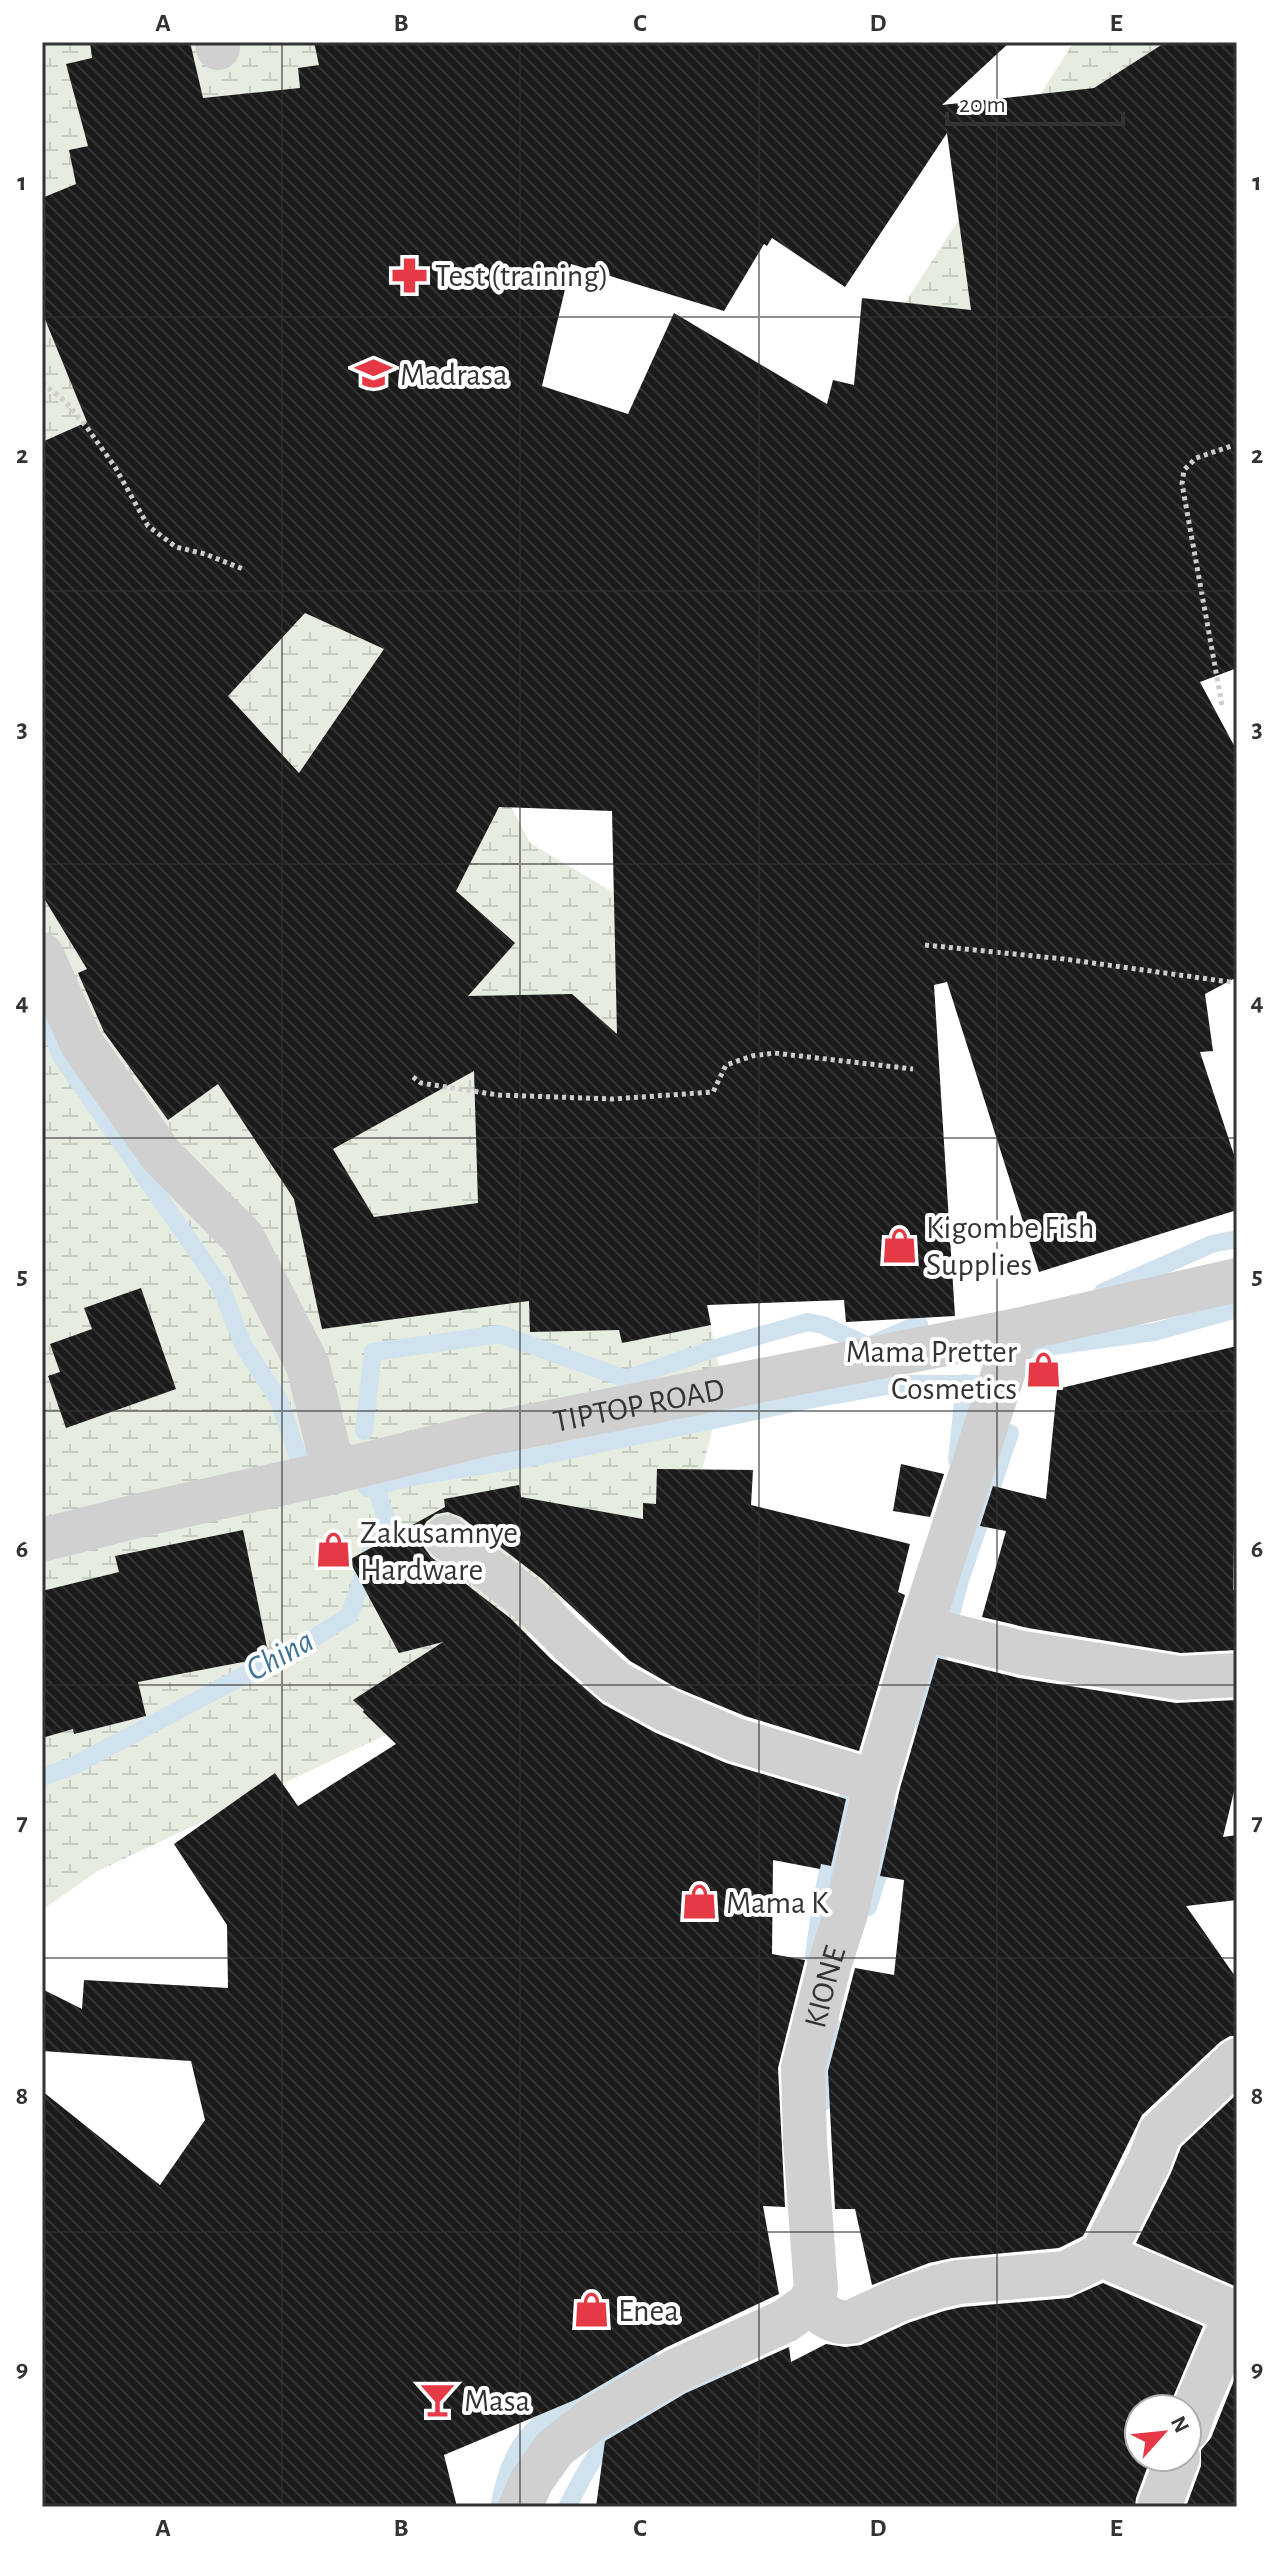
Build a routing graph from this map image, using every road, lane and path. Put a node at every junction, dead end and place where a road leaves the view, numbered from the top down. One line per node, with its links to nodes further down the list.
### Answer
1 (42, 383): 3 (path)
2 (1237, 444): 4 (path)
3 (243, 569)
4 (1222, 705)
5 (925, 945): 7 (path)
6 (42, 955): 12 (street)
7 (1237, 983)
8 (913, 1069): 9 (path)
9 (413, 1077)
10 (1237, 1280): 11 (street, TIPTOP ROAD)
11 (1017, 1330): 12 (street, TIPTOP ROAD); 15 (street, KIONE)
12 (334, 1472): 14 (street, TIPTOP ROAD)
13 (446, 1537): 17 (street)
14 (42, 1540)
15 (921, 1628): 16 (street); 17 (street, KIONE)
16 (1237, 1675)
17 (876, 1782): 20 (street, KIONE)
18 (1237, 2060): 19 (street)
19 (1102, 2255): 20 (street); 21 (street)
20 (809, 2304): 24 (street)
21 (1236, 2313): 22 (street)
22 (1201, 2393)
23 (1172, 2473): 25 (street)
24 (520, 2507)
25 (1159, 2507)

